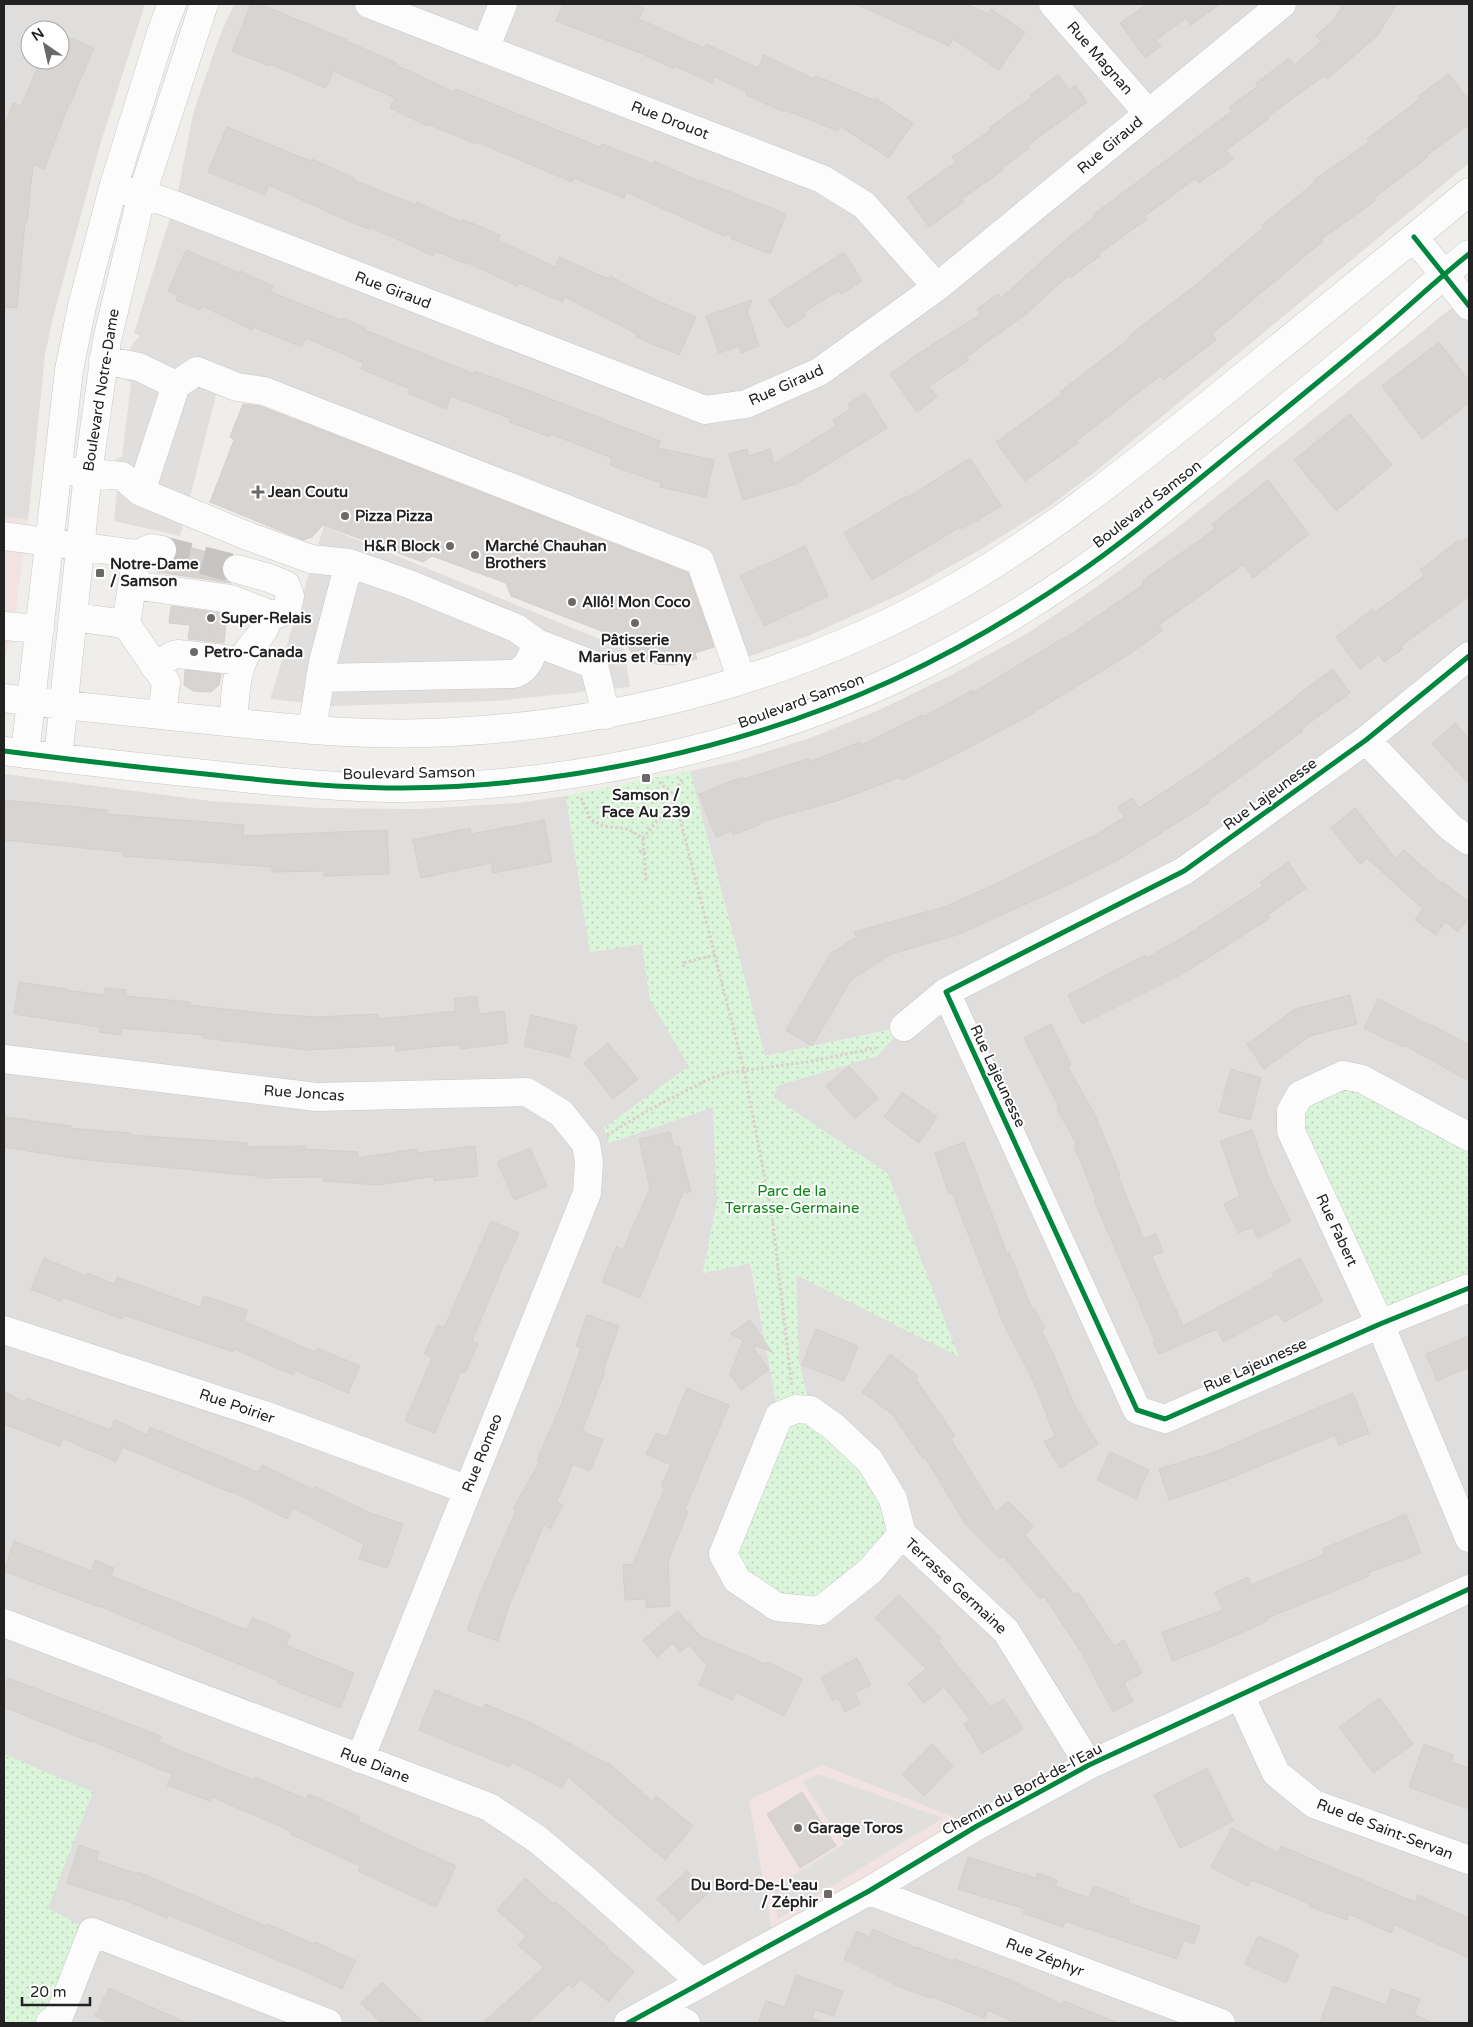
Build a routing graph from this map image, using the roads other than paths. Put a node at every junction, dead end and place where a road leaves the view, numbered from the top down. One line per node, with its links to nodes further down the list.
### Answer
1 (172, 4): 9 (street, Boulevard Notre-Dame)
2 (204, 4): 11 (street, Boulevard Notre-Dame)
3 (369, 4): 7 (street, Rue Drouot)
4 (503, 4): 7 (street)
5 (1053, 4): 8 (street, Rue Magnan)
6 (1282, 4): 8 (street, Rue Giraud)
7 (485, 49): 15 (street, Rue Drouot)
8 (1148, 113): 15 (street, Rue Giraud)
9 (113, 188): 11 (street, Rue Giraud); 20 (street, Boulevard Notre-Dame)
10 (1469, 192): 12 (street)
11 (142, 194): 15 (street, Rue Giraud); 17 (street, Boulevard Notre-Dame)
12 (1414, 237): 14 (street); 39 (street)
13 (1469, 254): 14 (street, Boulevard Samson)
14 (1444, 274): 16 (street); 49 (street, Boulevard Samson)
15 (937, 287)
16 (1469, 306)
17 (103, 360): 18 (street); 21 (street, Boulevard Notre-Dame)
18 (176, 385): 19 (street); 22 (street); 39 (street)
19 (242, 408)
20 (58, 471): 21 (street); 24 (street, Boulevard Notre-Dame)
21 (88, 473): 22 (street); 25 (street, Boulevard Notre-Dame)
22 (140, 492): 26 (street)
23 (4, 536): 24 (street)
24 (50, 542): 25 (street); 33 (street, Boulevard Notre-Dame)
25 (80, 545): 28 (street); 30 (street, Boulevard Notre-Dame)
26 (349, 563): 34 (street); 38 (street)
27 (236, 569): 29 (street)
28 (133, 585): 29 (street); 31 (street)
29 (269, 614): 36 (street)
30 (73, 618): 31 (street); 42 (street, Boulevard Notre-Dame)
31 (126, 624): 37 (street)
32 (4, 626): 33 (street)
33 (40, 629): 41 (street, Boulevard Notre-Dame)
34 (537, 643): 38 (street); 43 (street)
35 (1469, 656): 47 (street, Rue Lajeunesse)
36 (242, 661): 37 (street); 45 (street)
37 (154, 666): 44 (street)
38 (320, 678): 46 (street)
39 (742, 680): 43 (street)
40 (4, 698): 41 (street)
41 (32, 701): 42 (street); 48 (street, Boulevard Notre-Dame)
42 (64, 704): 44 (street); 49 (street, Boulevard Notre-Dame)
43 (606, 714): 46 (street)
44 (162, 715): 45 (street)
45 (233, 722): 46 (street)
46 (312, 730)
47 (1366, 740): 50 (street); 51 (street, Rue Lajeunesse)
48 (14, 752): 49 (street, Boulevard Samson)
49 (58, 758)
50 (1469, 841)
51 (946, 992): 52 (street, Rue Lajeunesse); 57 (street, Rue Lajeunesse)
52 (904, 1027)
53 (4, 1059): 55 (street, Rue Joncas)
54 (1469, 1137): 57 (street, Rue Fabert)
55 (595, 1140): 59 (street, Rue Romeo)
56 (1469, 1288): 57 (street, Rue Lajeunesse)
57 (1380, 1324): 61 (street, Rue Fabert)
58 (4, 1330): 59 (street, Rue Poirier)
59 (468, 1490): 65 (street, Rue Romeo)
60 (902, 1534): 60 (street, Terrasse Germaine); 66 (street, Terrasse Germaine)
61 (1469, 1538)
62 (1469, 1589): 64 (street, Chemin du Bord-de-l'Eau)
63 (4, 1623): 65 (street, Rue Diane)
64 (1240, 1695): 66 (street, Chemin du Bord-de-l'Eau); 67 (street, Rue de Saint-Servan)
65 (360, 1760): 69 (street, Rue Diane)
66 (1089, 1765): 68 (street, Chemin du Bord-de-l'Eau)
67 (1469, 1860)
68 (869, 1891): 69 (street, Chemin du Bord-de-l'Eau); 75 (street, Rue Zéphyr)
69 (702, 1983): 70 (street, Chemin du Bord-de-l'Eau)
70 (655, 2008): 73 (street, Chemin du Bord-de-l'Eau); 74 (street)
71 (50, 2023): 72 (street)
72 (328, 2023)
73 (628, 2023)
74 (686, 2023)
75 (1221, 2023)

